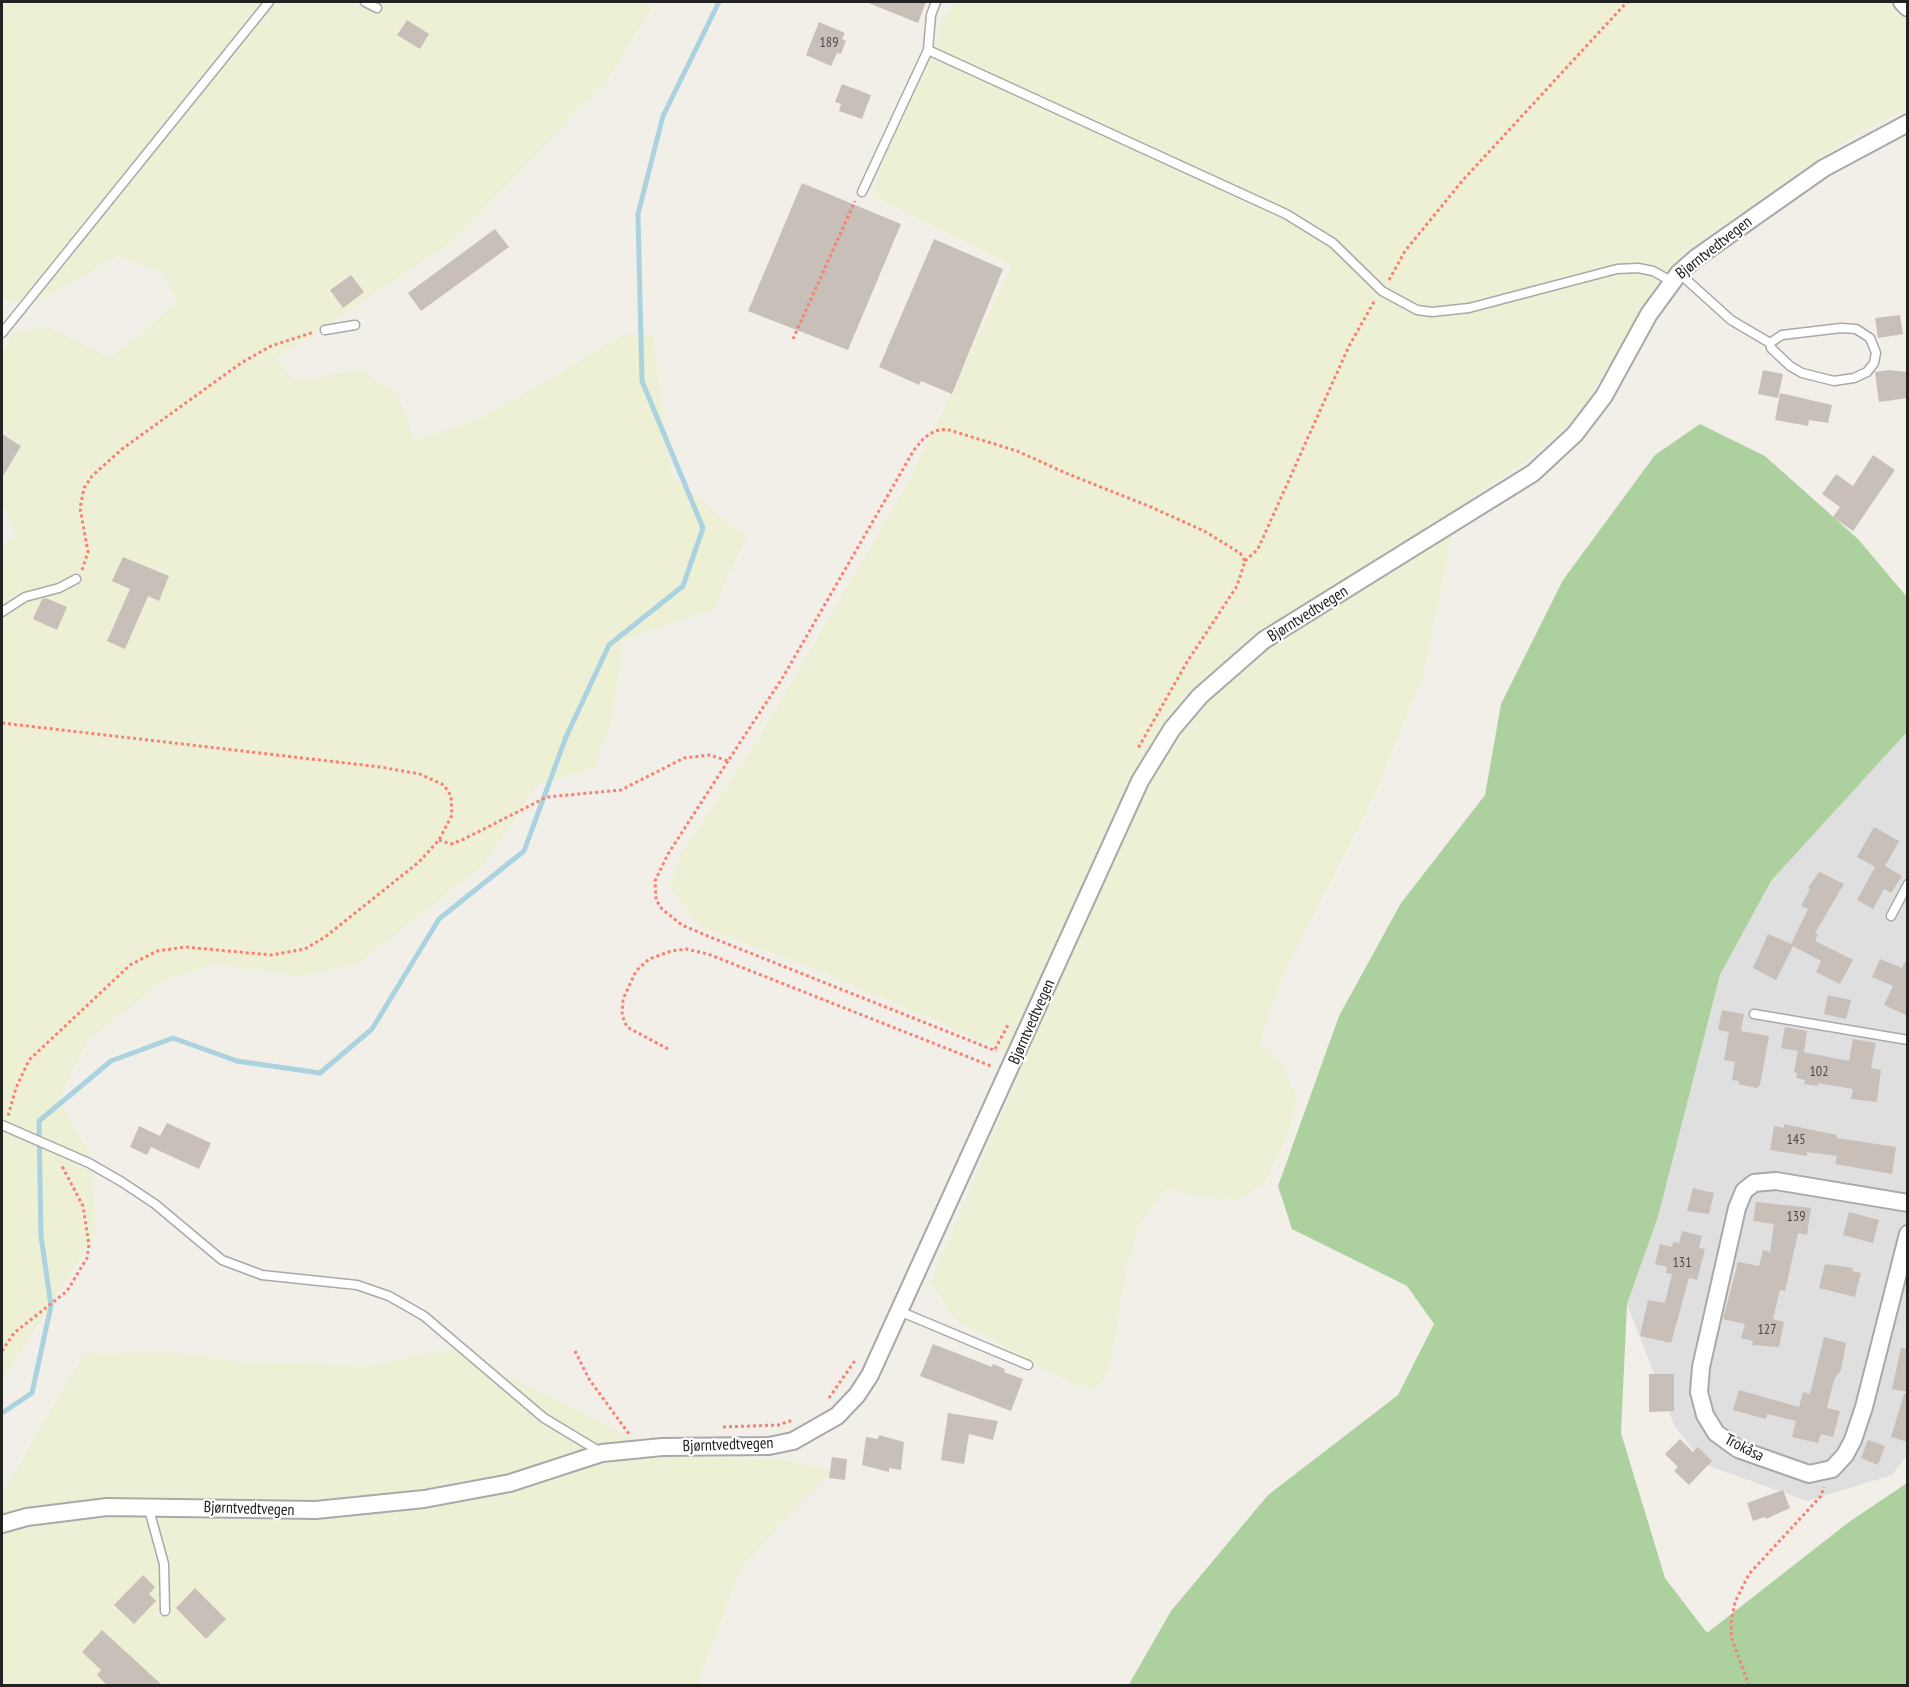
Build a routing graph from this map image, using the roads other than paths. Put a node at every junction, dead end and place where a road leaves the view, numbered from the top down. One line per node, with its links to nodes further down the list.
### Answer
1 (269, 2): 13 (lane)
2 (365, 2): 5 (lane)
3 (936, 2): 7 (lane)
4 (1902, 2): 6 (street)
5 (377, 8)
6 (1908, 9)
7 (928, 50): 9 (lane); 10 (lane)
8 (1908, 123): 10 (street, Bjørntvedtvegen)
9 (862, 192)
10 (1675, 277): 14 (lane); 24 (street, Bjørntvedtvegen)
11 (355, 325): 12 (lane)
12 (325, 330)
13 (2, 333)
14 (1770, 343): 14 (lane)
15 (76, 579): 16 (lane)
16 (2, 612)
17 (1908, 884): 18 (lane)
18 (1891, 916)
19 (1754, 1014): 20 (lane)
20 (1908, 1040)
21 (3, 1126): 26 (lane)
22 (1908, 1203): 23 (street, Trokåsa)
23 (1908, 1234)
24 (899, 1311): 25 (lane); 26 (street, Bjørntvedtvegen)
25 (1028, 1365)
26 (602, 1453): 27 (street, Bjørntvedtvegen)
27 (148, 1506): 28 (street, Bjørntvedtvegen); 29 (lane)
28 (2, 1524)
29 (165, 1611)

